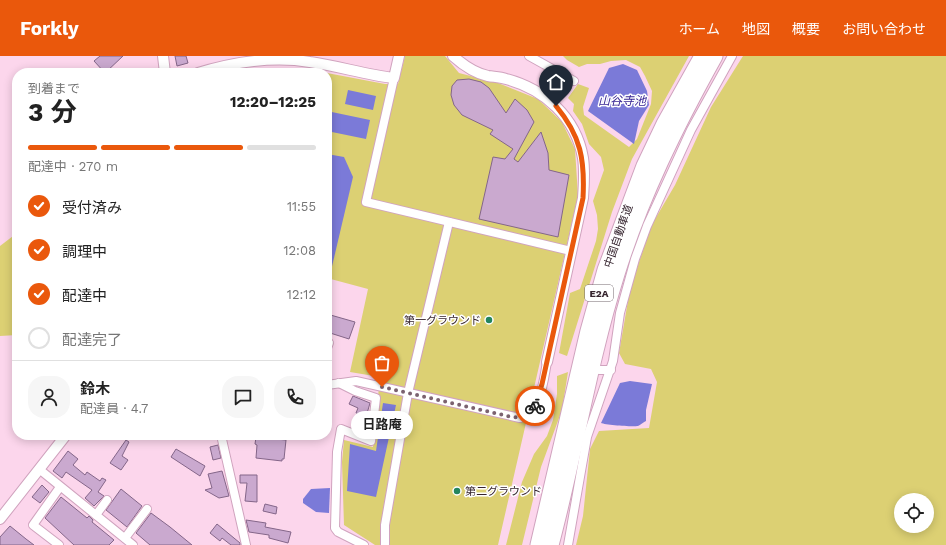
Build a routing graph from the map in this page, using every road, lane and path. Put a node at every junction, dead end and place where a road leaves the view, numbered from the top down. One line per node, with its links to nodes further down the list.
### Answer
1 (163, 56): 8 (street)
2 (399, 56): 10 (street)
3 (454, 56): 13 (street)
4 (529, 56): 11 (street)
5 (702, 56): 35 (highway, 中国自動車道 / E2A)
6 (715, 56): 36 (highway, 中国自動車道 / E2A)
7 (732, 56): 16 (street)
8 (164, 68)
9 (222, 68): 10 (street)
10 (394, 78): 12 (street)
11 (574, 81)
12 (449, 222): 13 (street); 19 (street)
13 (571, 252): 14 (street)
14 (547, 362): 19 (street)
15 (599, 370): 16 (street)
16 (610, 370): 37 (street)
17 (340, 383): 18 (street); 19 (street); 34 (street)
18 (332, 384)
19 (408, 393): 29 (street)
20 (62, 440): 22 (street)
21 (222, 440): 33 (street)
22 (39, 469): 23 (street); 27 (street)
23 (60, 487): 26 (street); 30 (street)
24 (107, 500): 26 (street)
25 (146, 509): 28 (street)
26 (96, 515): 28 (street)
27 (0, 519)
28 (124, 538): 31 (street); 32 (street)
29 (385, 544)
30 (59, 545)
31 (119, 545)
32 (133, 545)
33 (246, 545)
34 (364, 545)
35 (538, 545)
36 (551, 545)
37 (568, 545)

